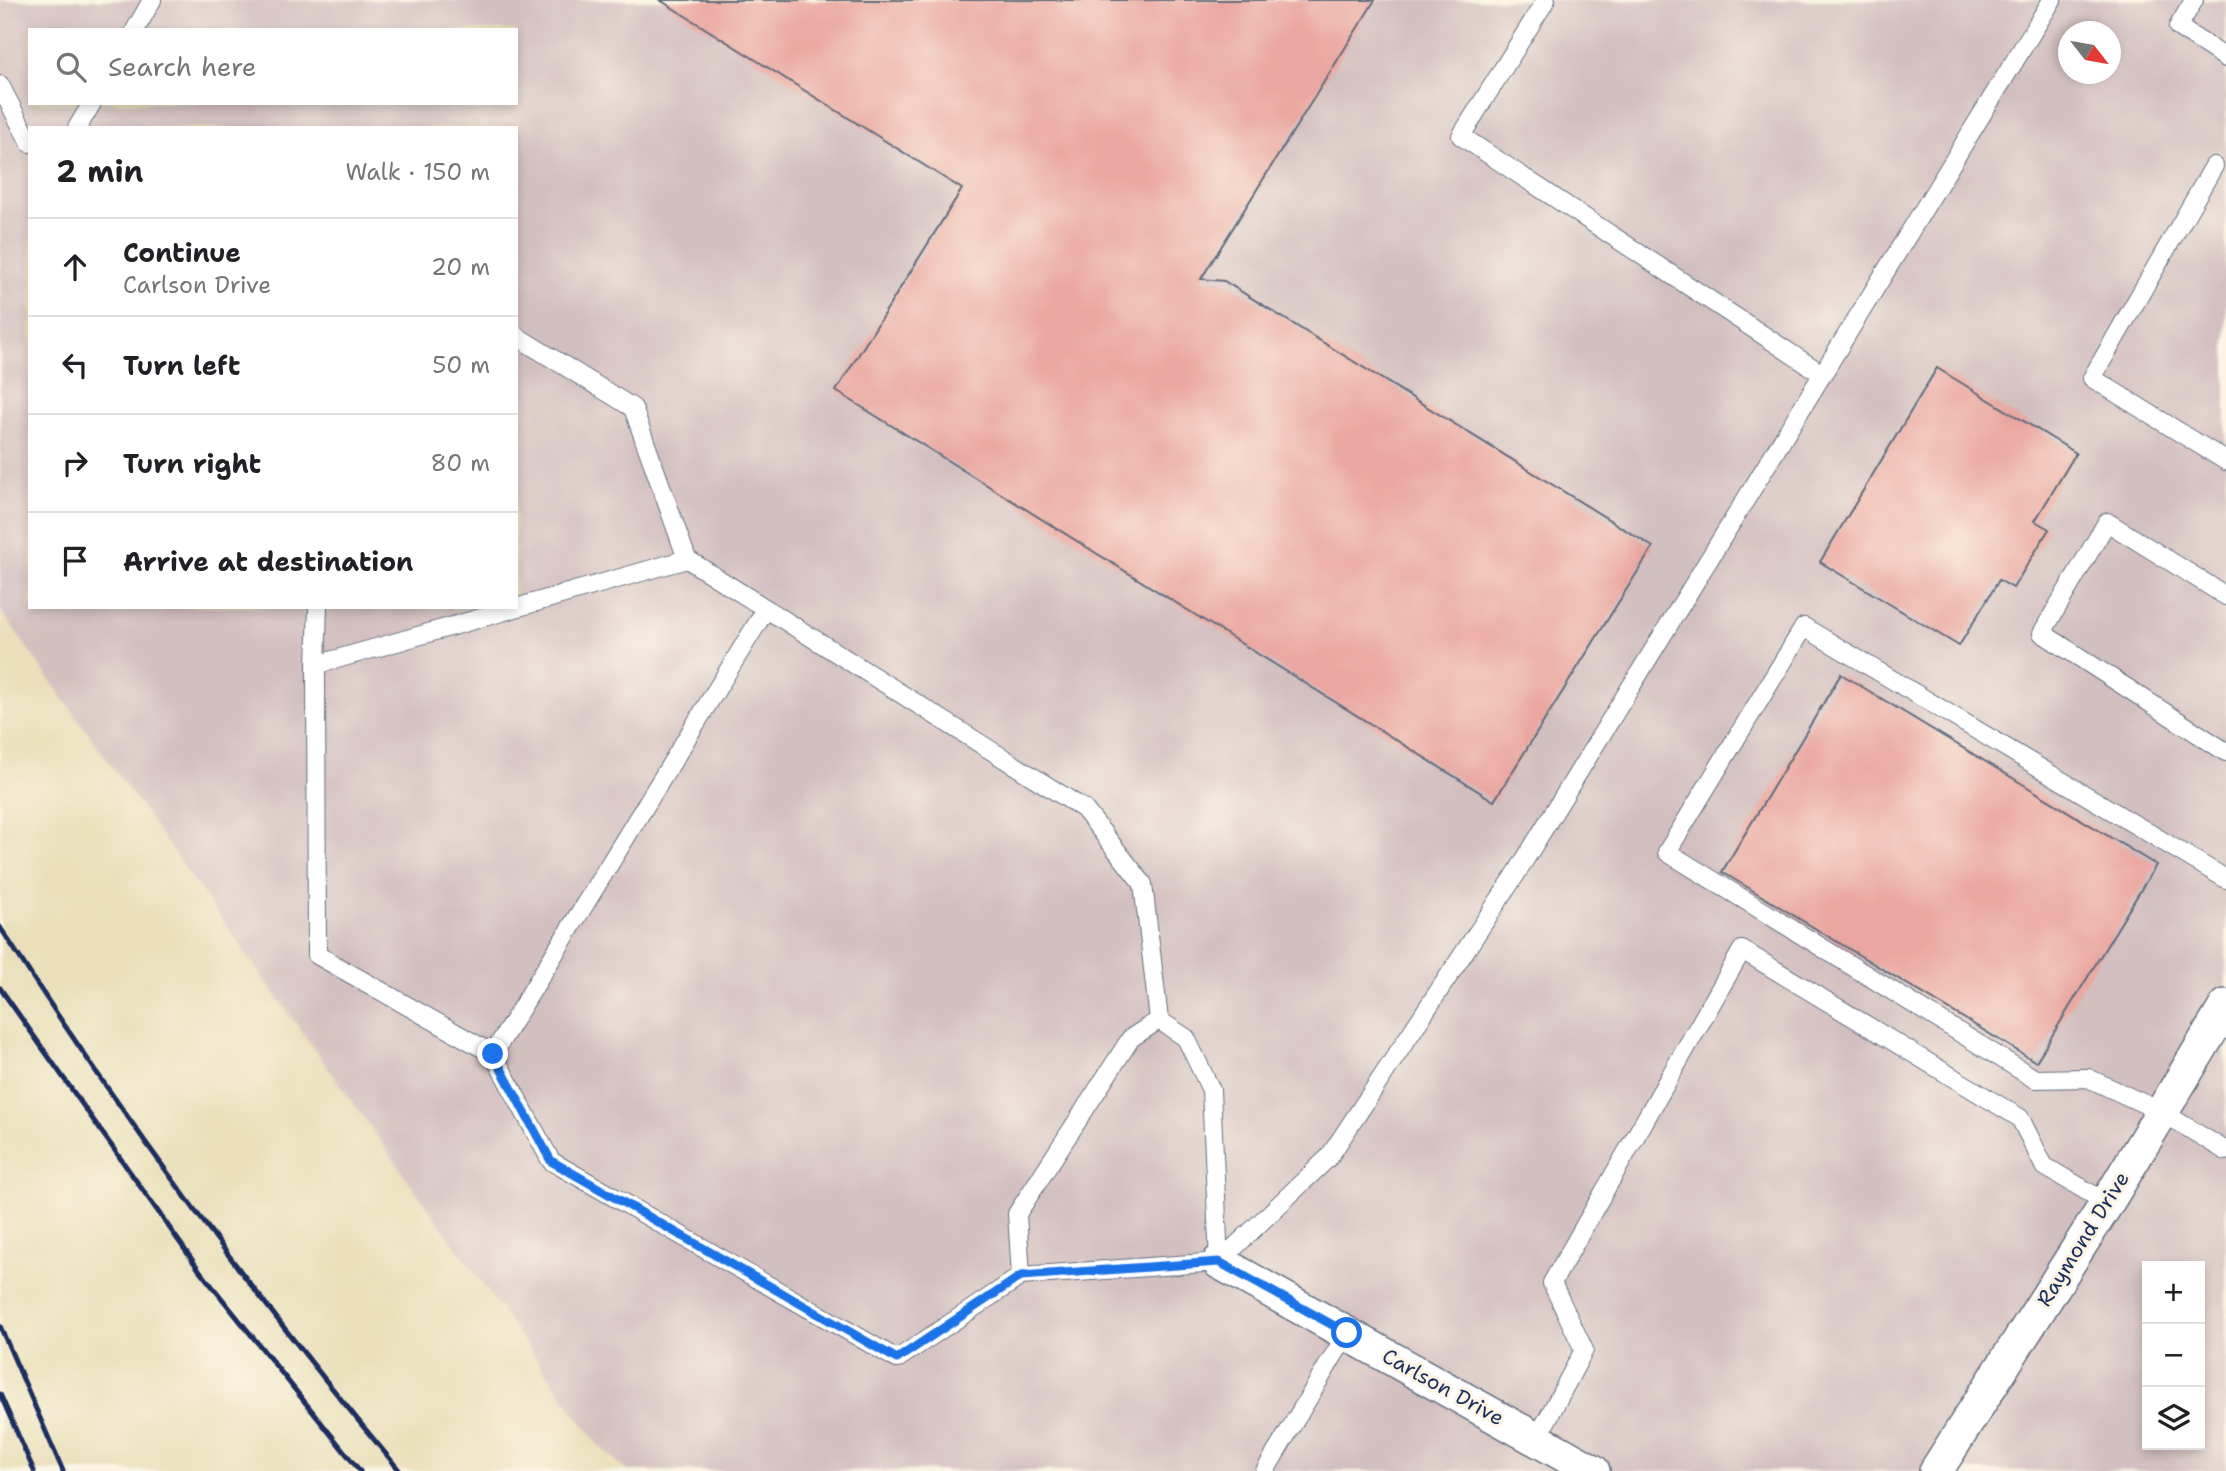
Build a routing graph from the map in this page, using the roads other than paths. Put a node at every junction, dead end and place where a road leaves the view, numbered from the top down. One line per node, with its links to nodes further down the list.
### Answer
1 (152, 0): 5 (lane)
2 (1546, 0): 13 (lane)
3 (2052, 0): 13 (lane)
4 (2194, 0): 6 (lane)
5 (136, 28)
6 (2226, 58)
7 (0, 85): 10 (lane)
8 (91, 105): 9 (lane)
9 (78, 126)
10 (28, 139)
11 (2214, 166): 14 (lane)
12 (518, 336): 15 (lane)
13 (1822, 374): 30 (lane)
14 (2226, 461)
15 (687, 559): 17 (lane); 20 (lane)
16 (2226, 596): 22 (lane)
17 (518, 607)
18 (318, 609): 21 (lane)
19 (510, 609): 21 (lane)
20 (766, 609): 25 (lane); 26 (lane)
21 (316, 664): 26 (lane)
22 (2226, 752)
23 (2226, 879): 27 (lane)
24 (2226, 1006): 27 (street, Raymond Drive)
25 (1159, 1020): 30 (lane); 31 (lane)
26 (493, 1054): 31 (lane)
27 (2162, 1112): 28 (lane); 29 (street, Raymond Drive)
28 (2226, 1151)
29 (2107, 1203): 33 (lane); 36 (street, Raymond Drive)
30 (1219, 1262): 31 (lane); 32 (street, Carlson Drive)
31 (1021, 1276)
32 (1347, 1333): 33 (street, Carlson Drive); 34 (lane)
33 (1537, 1439): 35 (street, Carlson Drive)
34 (1265, 1471)
35 (1593, 1471)
36 (1936, 1471)

